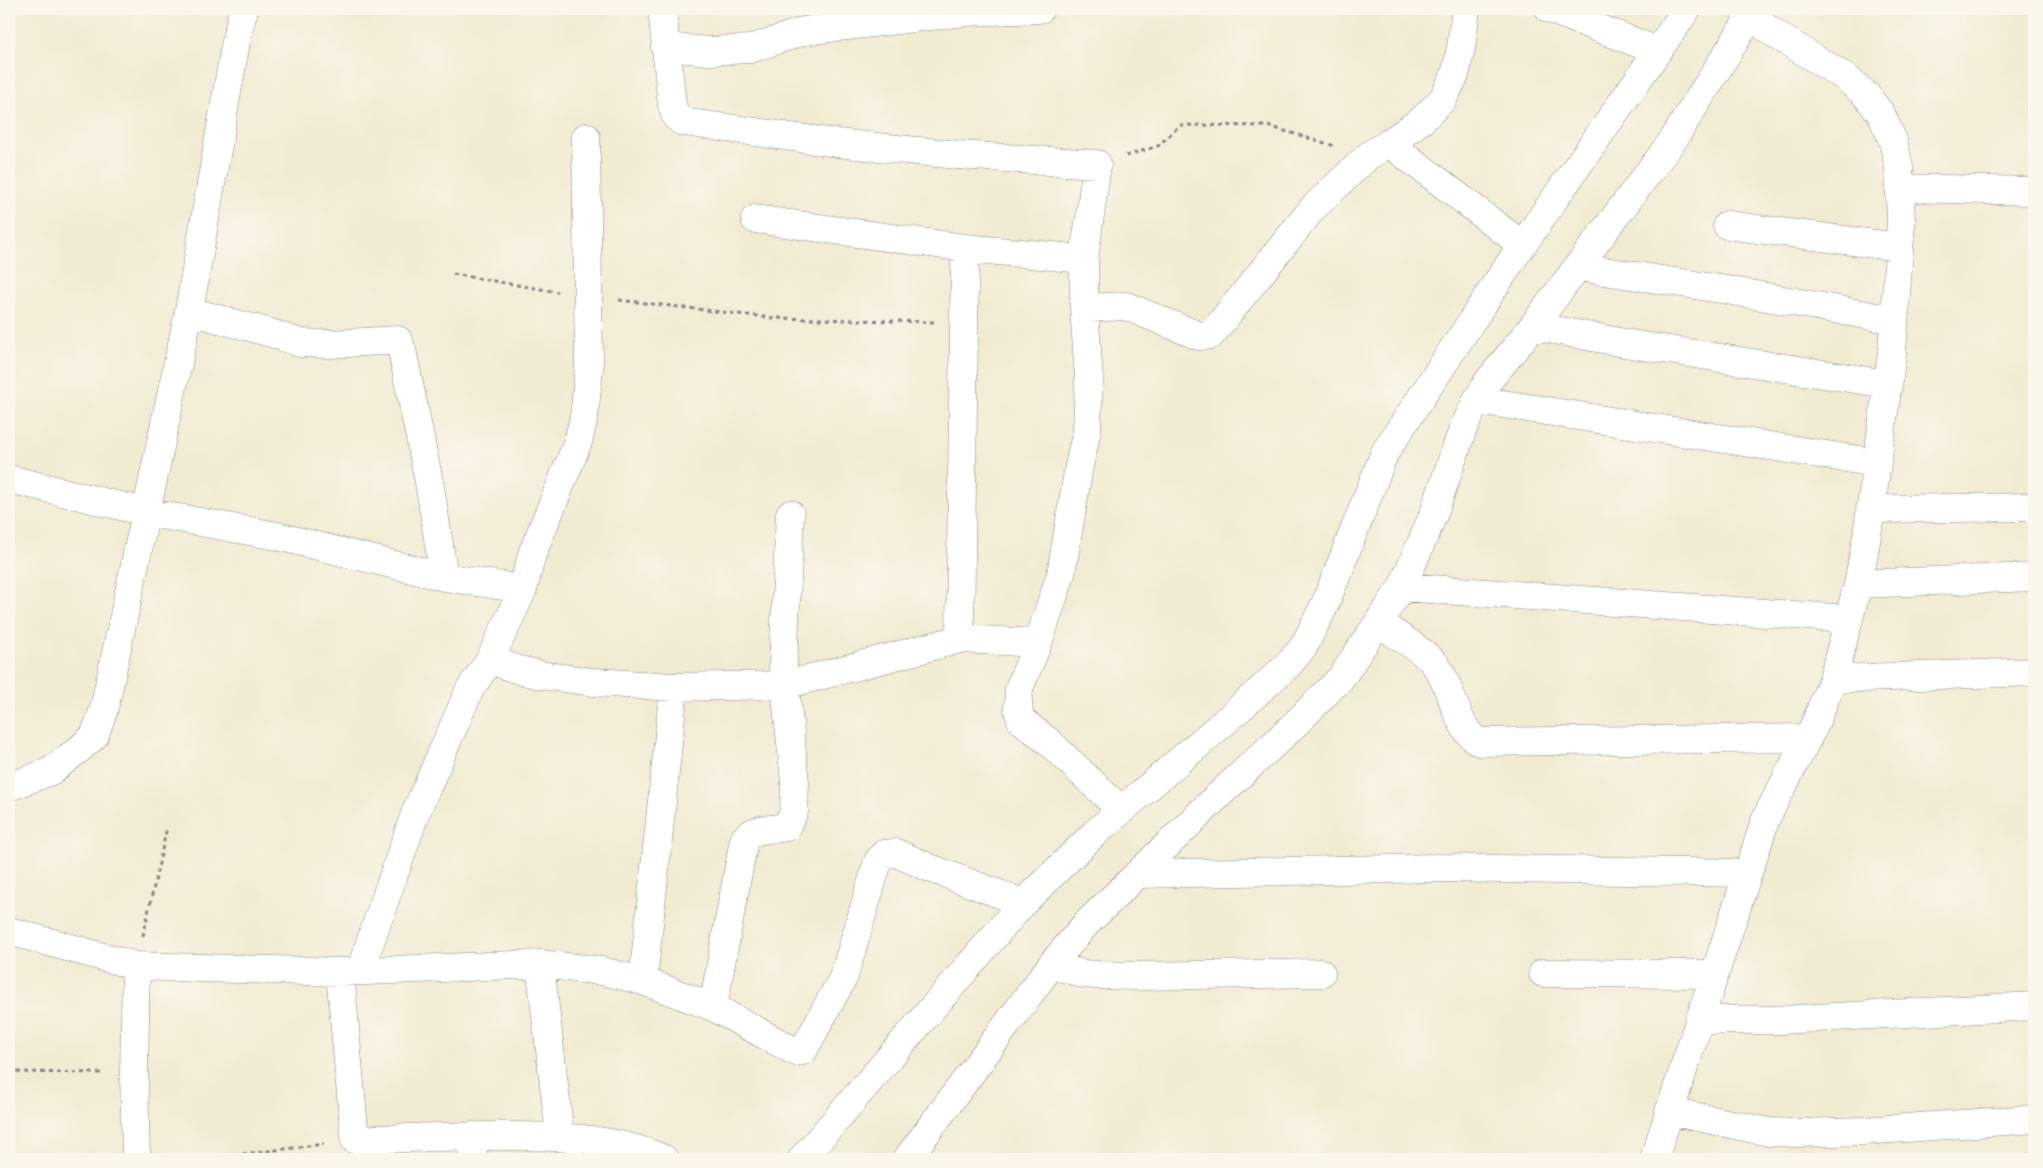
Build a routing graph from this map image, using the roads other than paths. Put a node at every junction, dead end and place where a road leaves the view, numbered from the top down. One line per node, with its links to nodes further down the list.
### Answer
1 (244, 9): 22 (street)
2 (662, 9): 8 (street)
3 (1040, 9): 8 (street)
4 (1466, 9): 11 (street)
5 (1549, 9): 9 (street)
6 (1687, 9): 9 (street)
7 (1753, 12): 12 (street); 20 (street)
8 (665, 48): 19 (street)
9 (1658, 50): 16 (street)
10 (586, 136): 37 (street)
11 (1379, 149): 16 (street); 21 (street)
12 (1901, 188): 13 (street); 17 (street)
13 (2034, 191)
14 (755, 219): 18 (street)
15 (1726, 224): 17 (street)
16 (1522, 245): 49 (street)
17 (1899, 247): 23 (street)
18 (965, 248): 19 (street); 40 (street)
19 (1084, 259): 21 (street)
20 (1578, 267): 23 (street); 24 (street)
21 (1084, 308): 41 (street)
22 (189, 311): 31 (street); 33 (street)
23 (1894, 320): 25 (street)
24 (1533, 326): 25 (street); 26 (street)
25 (1888, 384): 27 (street)
26 (1477, 400): 27 (street); 36 (street)
27 (1877, 463): 30 (street)
28 (9, 479): 31 (street)
29 (2034, 508): 30 (street)
30 (1870, 509): 35 (street)
31 (145, 512): 33 (street); 48 (street)
32 (790, 514): 45 (street)
33 (444, 577): 37 (street)
34 (2034, 577): 35 (street)
35 (1858, 584): 38 (street)
36 (1402, 587): 38 (street); 39 (street)
37 (523, 590): 42 (street)
38 (1849, 620): 44 (street)
39 (1379, 623): 47 (street); 51 (street)
40 (960, 639): 41 (street); 45 (street)
41 (1038, 643): 49 (street)
42 (490, 660): 46 (street); 57 (street)
43 (2034, 672): 44 (street)
44 (1833, 679): 47 (street)
45 (785, 685): 46 (street); 63 (street)
46 (674, 687): 61 (street)
47 (1808, 738): 50 (street)
48 (9, 787)
49 (1121, 810): 52 (street)
50 (1748, 873): 51 (street); 60 (street)
51 (1138, 874): 55 (street)
52 (1023, 903): 63 (street); 71 (street)
53 (9, 931): 56 (street)
54 (540, 964): 57 (street); 61 (street); 67 (street)
55 (1052, 964): 58 (street); 72 (street)
56 (136, 966): 57 (street); 69 (street)
57 (350, 971): 68 (street)
58 (1321, 973)
59 (1543, 973): 60 (street)
60 (1714, 974): 64 (street)
61 (643, 981): 63 (street)
62 (2034, 1006): 64 (street)
63 (713, 1007)
64 (1699, 1020): 65 (street)
65 (1669, 1111): 66 (street); 73 (street)
66 (2034, 1119)
67 (560, 1136): 68 (street); 70 (street)
68 (473, 1147)
69 (136, 1159)
70 (664, 1159)
71 (802, 1159)
72 (907, 1159)
73 (1654, 1159)

